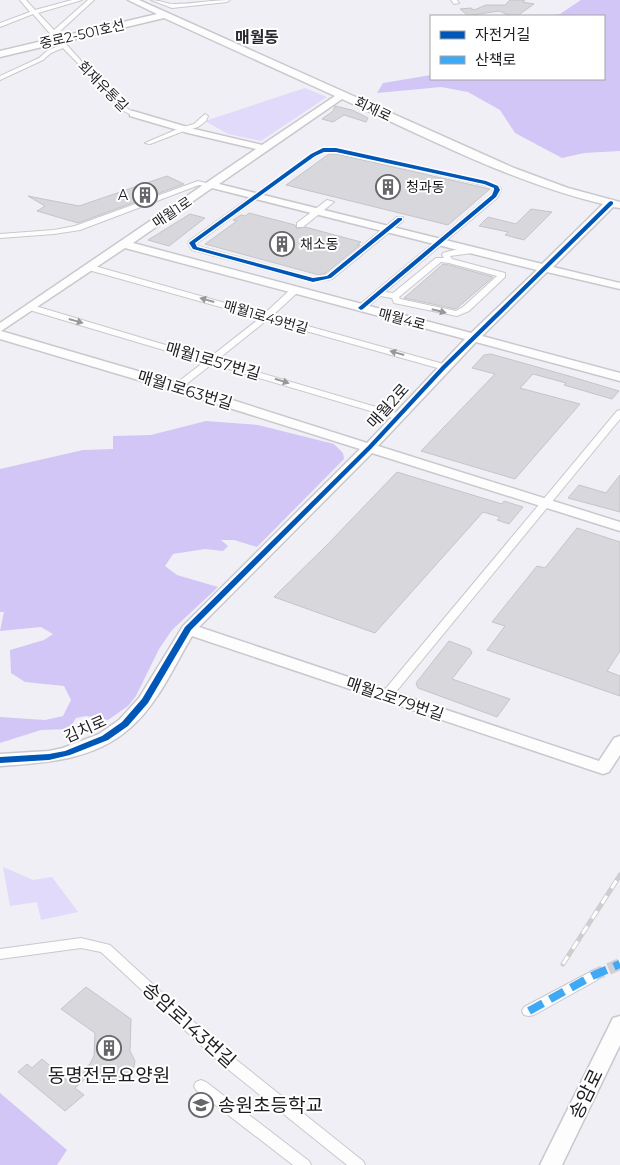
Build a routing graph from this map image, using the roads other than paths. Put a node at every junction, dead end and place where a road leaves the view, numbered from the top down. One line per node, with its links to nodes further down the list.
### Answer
1 (23, 0): 8 (street, 회재유통길)
2 (79, 0): 8 (street)
3 (91, 0): 11 (street)
4 (132, 0): 6 (street, 회재로)
5 (227, 0): 7 (street)
6 (154, 5): 7 (street); 7 (street); 9 (street, 회재로)
7 (172, 6)
8 (34, 13): 10 (street); 11 (street, 회재유통길)
9 (165, 15): 11 (street, 중로2-501호선); 14 (street, 회재로)
10 (0, 25)
11 (59, 39): 12 (street, 중로2-501호선); 13 (street); 15 (street, 회재유통길)
12 (0, 54)
13 (0, 78)
14 (342, 95): 19 (street, 매월1로); 22 (street, 회재로)
15 (132, 114): 17 (street, 회재유통길)
16 (205, 116): 17 (street)
17 (182, 129): 18 (street); 19 (street, 회재유통길)
18 (148, 143)
19 (264, 148): 20 (street, 매월1로)
20 (211, 185): 21 (street); 31 (street); 33 (street, 매월1로)
21 (254, 197): 25 (street); 30 (street); 32 (street)
22 (586, 197): 24 (street, 회재로); 27 (street)
23 (330, 202): 25 (street)
24 (616, 204): 27 (street, 매월2로)
25 (316, 213): 29 (street); 30 (street)
26 (620, 213): 27 (street)
27 (598, 216): 37 (street, 매월2로)
28 (400, 219): 30 (street)
29 (300, 225)
30 (386, 230): 32 (street)
31 (0, 236)
32 (437, 243): 34 (street); 41 (street)
33 (125, 244): 36 (street, 매월1로); 40 (street, 매월4로)
34 (472, 251): 35 (street); 37 (street)
35 (451, 261): 38 (street); 42 (street); 42 (street, one-way to 35)
36 (88, 267): 43 (street, 매월1로); 45 (street, 매월1로49번길, one-way to 36)
37 (545, 268): 39 (street); 48 (street, 매월2로)
38 (494, 270)
39 (620, 286)
40 (295, 290): 44 (street, 매월4로); 45 (street)
41 (379, 293): 42 (street); 44 (street)
42 (395, 296)
43 (29, 307): 46 (street, 매월1로); 49 (street, 매월1로57번길, one-way to 49)
44 (361, 308): 48 (street, 매월4로)
45 (266, 317): 49 (street); 50 (street, 매월1로49번길, one-way to 45)
46 (0, 328)
47 (0, 334): 52 (street, 매월1로63번길)
48 (474, 338): 50 (street, 매월2로); 51 (street, 매월4로)
49 (211, 360): 52 (street); 54 (street, 매월1로57번길, one-way to 54)
50 (444, 366): 54 (street, 매월2로)
51 (620, 377)
52 (177, 387): 55 (street, 매월1로63번길)
53 (620, 413): 56 (street)
54 (397, 416): 55 (street, 매월2로)
55 (370, 447): 56 (street, 매월1로63번길); 58 (street, 매월2로)
56 (546, 504): 57 (street, 매월1로63번길); 59 (street)
57 (620, 527)
58 (188, 629): 59 (street, 매월2로79번길); 61 (street, 김치로)
59 (386, 696): 60 (street, 매월2로79번길)
60 (620, 742)
61 (0, 760)
62 (0, 954): 68 (street, 송암로143번길)
63 (592, 976): 64 (street)
64 (529, 1011)
65 (620, 1024): 69 (street, 송암로)
66 (201, 1086): 67 (street)
67 (304, 1165)
68 (358, 1165)
69 (552, 1165)

